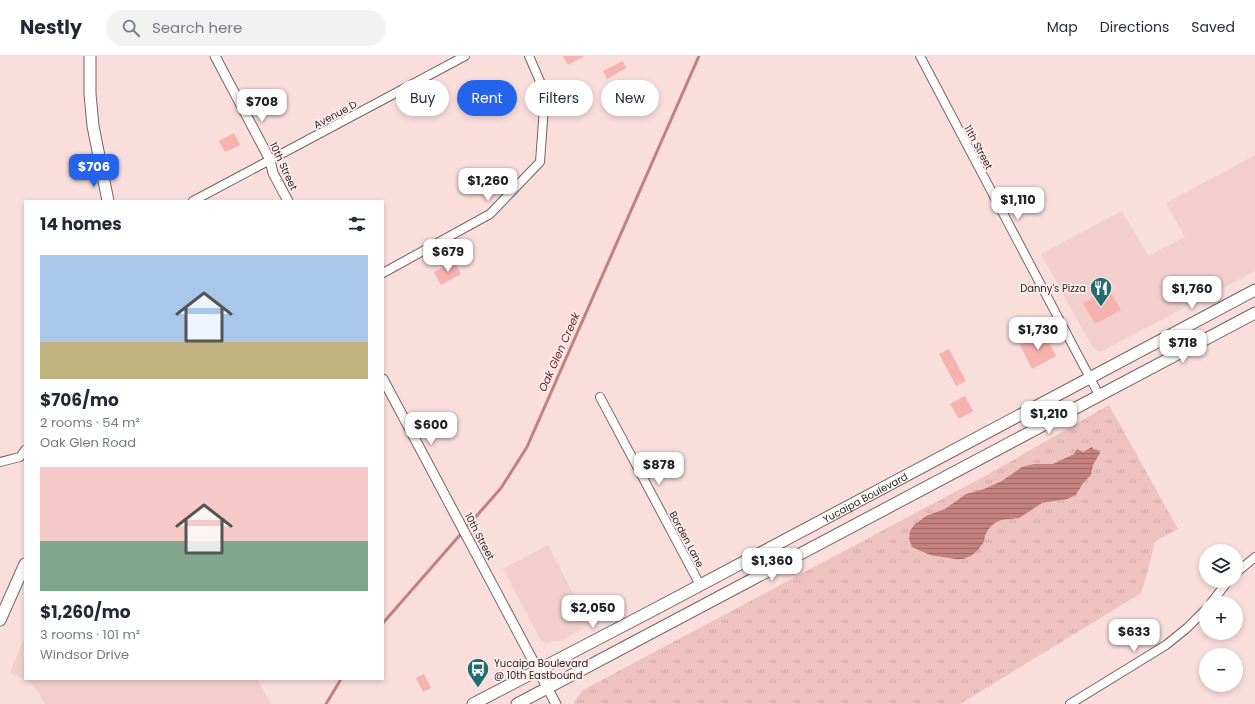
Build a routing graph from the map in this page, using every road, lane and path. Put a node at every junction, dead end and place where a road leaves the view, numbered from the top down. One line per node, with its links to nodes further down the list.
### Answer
1 (90, 56): 7 (main road)
2 (215, 56): 6 (street, 10th Street)
3 (465, 56): 6 (street, Avenue D)
4 (529, 56): 10 (street)
5 (920, 56): 13 (street, 11th Street)
6 (270, 160): 8 (street, Avenue D); 9 (street, 10th Street)
7 (108, 200)
8 (195, 200)
9 (287, 200)
10 (384, 272)
11 (1255, 290): 13 (main road, Yucaipa Boulevard)
12 (1255, 313): 15 (main road, Yucaipa Boulevard)
13 (1089, 378): 15 (street, 11th Street); 22 (main road, Yucaipa Boulevard)
14 (384, 380): 27 (street, 10th Street)
15 (1099, 395): 28 (main road, Yucaipa Boulevard)
16 (600, 396): 22 (street, Borden Lane)
17 (24, 451): 18 (street)
18 (0, 462)
19 (1255, 557): 21 (street)
20 (24, 566): 26 (main road)
21 (1243, 567)
22 (700, 585): 27 (main road, Yucaipa Boulevard)
23 (1222, 588): 24 (street)
24 (1216, 596)
25 (1199, 616): 32 (street)
26 (0, 620)
27 (538, 671): 28 (street, 10th Street); 29 (main road, Yucaipa Boulevard)
28 (547, 688): 30 (main road, Yucaipa Boulevard); 31 (street, 10th Street)
29 (473, 704)
30 (516, 704)
31 (556, 704)
32 (1070, 704)

